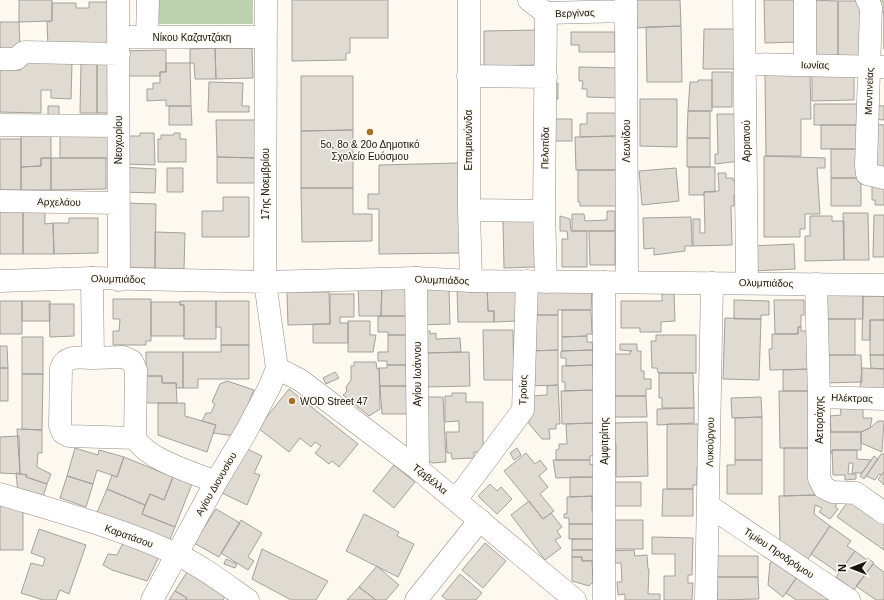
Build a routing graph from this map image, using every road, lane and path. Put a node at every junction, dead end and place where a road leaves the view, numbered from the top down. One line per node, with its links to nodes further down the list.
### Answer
1 (118, 0): 13 (street, Νεοχωρίου)
2 (148, 0): 11 (street)
3 (266, 0): 12 (street, 17ης Νοεμβρίου)
4 (469, 0): 18 (street, Επαμεινώνδα)
5 (529, 0): 10 (street, Βεργίνας)
6 (744, 0): 15 (street, Αρριανού)
7 (805, 0): 16 (street)
8 (869, 4): 17 (street, Μαντινείας)
9 (626, 6): 10 (street, Βεργίνας); 35 (street, Λεωνίδου)
10 (546, 13): 19 (street, Πελοπίδα)
11 (147, 37): 12 (street, Νίκου Καζαντζάκη); 13 (street, Νίκου Καζαντζάκη)
12 (265, 37): 32 (street, 17ης Νοεμβρίου)
13 (119, 45): 14 (street, Νίκου Καζαντζάκη); 21 (street, Νεοχωρίου)
14 (0, 59)
15 (746, 64): 16 (street, Ιωνίας); 36 (street, Αρριανού)
16 (805, 65): 17 (street, Ιωνίας)
17 (877, 67): 22 (street, Μαντινείας)
18 (468, 76): 19 (street); 25 (street, Επαμεινώνδα)
19 (546, 77): 26 (street, Πελοπίδα)
20 (0, 125): 21 (street)
21 (118, 126): 24 (street, Νεοχωρίου)
22 (875, 176)
23 (0, 202): 24 (street, Αρχελάου)
24 (118, 203): 29 (street, Νεοχωρίου)
25 (469, 210): 26 (street); 31 (street, Επαμεινώνδα)
26 (544, 211): 33 (street, Πελοπίδα)
27 (92, 278): 29 (street, Ολυμπιάδος); 30 (street, Ολυμπιάδος); 40 (street)
28 (416, 278): 31 (street, Ολυμπιάδος); 32 (street, Ολυμπιάδος); 45 (street, Αγίου Ιωάννου)
29 (119, 280): 32 (street, Ολυμπιάδος)
30 (0, 281)
31 (471, 281): 33 (street, Ολυμπιάδος)
32 (265, 282): 41 (street, 17ης Νοεμβρίου)
33 (536, 282): 34 (street, Ολυμπιάδος); 48 (street, Τροίας)
34 (604, 282): 35 (street, Ολυμπιάδος); 57 (street, Αμφιτρίτης)
35 (627, 282): 37 (street, Ολυμπιάδος)
36 (747, 282): 37 (street, Ολυμπιάδος); 38 (street, Ολυμπιάδος)
37 (712, 283): 49 (street, Λυκούργου)
38 (816, 284): 39 (street, Ολυμπιάδος); 42 (street, Αετοράχης)
39 (884, 285)
40 (93, 358): 44 (street); 44 (street)
41 (277, 368): 45 (street, Τζαβέλλα); 46 (street, Αγίου Διονυσίου)
42 (819, 397): 43 (street, Ηλέκτρας); 50 (street, Αετοράχης)
43 (884, 399)
44 (135, 438): 46 (street)
45 (418, 469): 48 (street, Τζαβέλλα)
46 (216, 482): 52 (street, Αγίου Διονυσίου)
47 (0, 494): 52 (street, Καρατάσου)
48 (456, 500): 51 (street, Τζαβέλλα)
49 (709, 506): 58 (street, Λυκούργου); 59 (street, Τιμίου Προδρόμου)
50 (884, 513)
51 (480, 520): 53 (street, Τζαβέλλα); 56 (street)
52 (177, 554): 54 (street, Αγίου Διονυσίου); 55 (street, Καρατάσου)
53 (571, 599)
54 (152, 600)
55 (248, 600)
56 (416, 600)
57 (604, 600)
58 (706, 600)
59 (849, 600)

